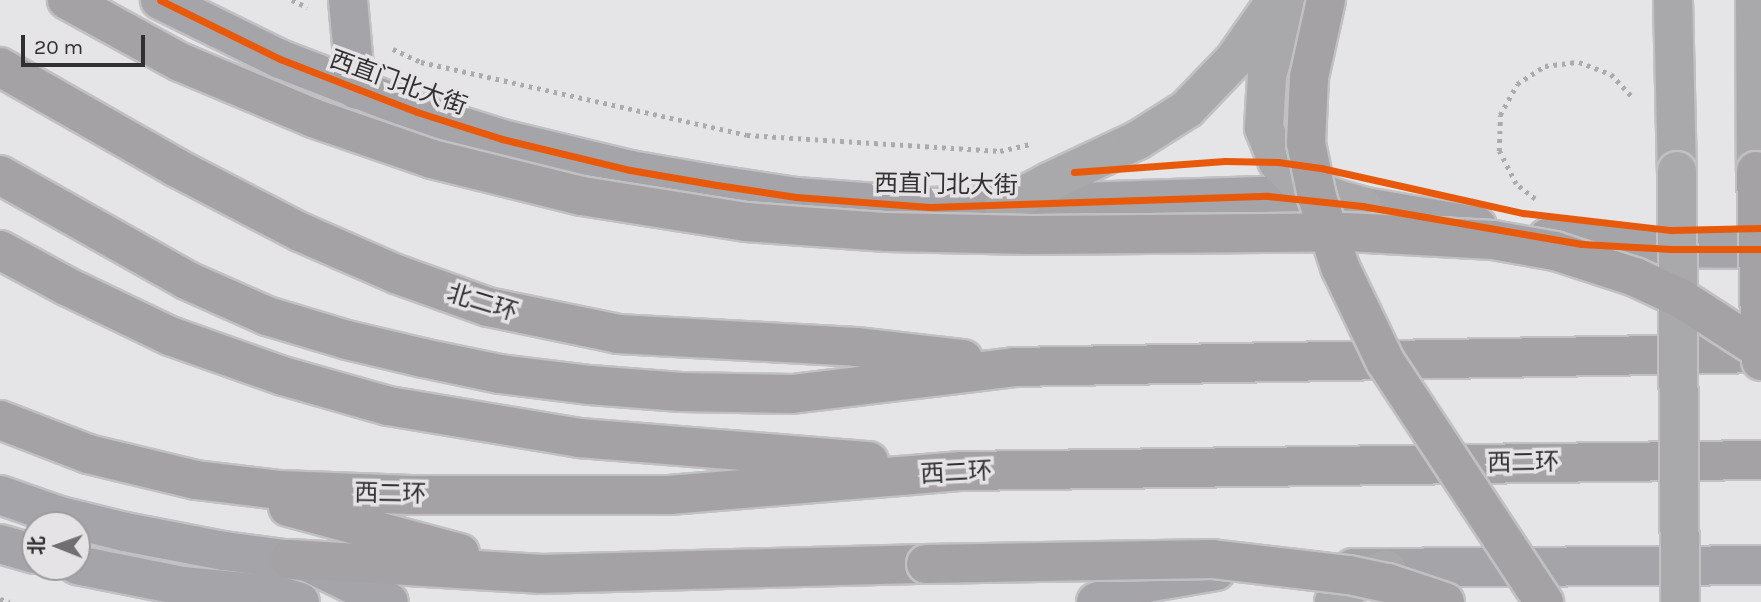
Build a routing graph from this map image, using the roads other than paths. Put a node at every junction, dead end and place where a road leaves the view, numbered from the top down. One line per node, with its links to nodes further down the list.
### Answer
1 (67, 0): 17 (highway, bridge)
2 (160, 0): 10 (street, 西直门北大街)
3 (1276, 0): 13 (main road)
4 (1298, 0): 14 (main road)
5 (1326, 0): 35 (highway, bridge)
6 (1673, 0): 36 (main road, bridge)
7 (1755, 0): 11 (main road)
8 (350, 14): 10 (street)
9 (0, 67): 19 (highway, 北二环)
10 (356, 90): 13 (street, 西直门北大街)
11 (1756, 171): 18 (highway, bridge)
12 (0, 175): 19 (highway)
13 (1004, 206): 14 (street, 西直门北大街)
14 (1362, 206): 15 (street, 西直门北大街)
15 (1761, 249)
16 (0, 250): 23 (highway)
17 (1761, 352): 19 (highway)
18 (1761, 361)
19 (1014, 367)
20 (0, 420): 22 (highway)
21 (1761, 460): 23 (highway, 西二环)
22 (154, 471): 23 (highway, 西二环); 29 (highway)
23 (962, 471)
24 (0, 495): 25 (street)
25 (290, 559): 29 (highway); 31 (street)
26 (1761, 565): 28 (street)
27 (91, 568): 30 (street)
28 (1395, 568): 32 (street); 33 (main road)
29 (539, 574): 34 (highway, bridge)
30 (300, 602)
31 (388, 602)
32 (1096, 602)
33 (1335, 602)
34 (1445, 602)
35 (1544, 602)
36 (1680, 602)

